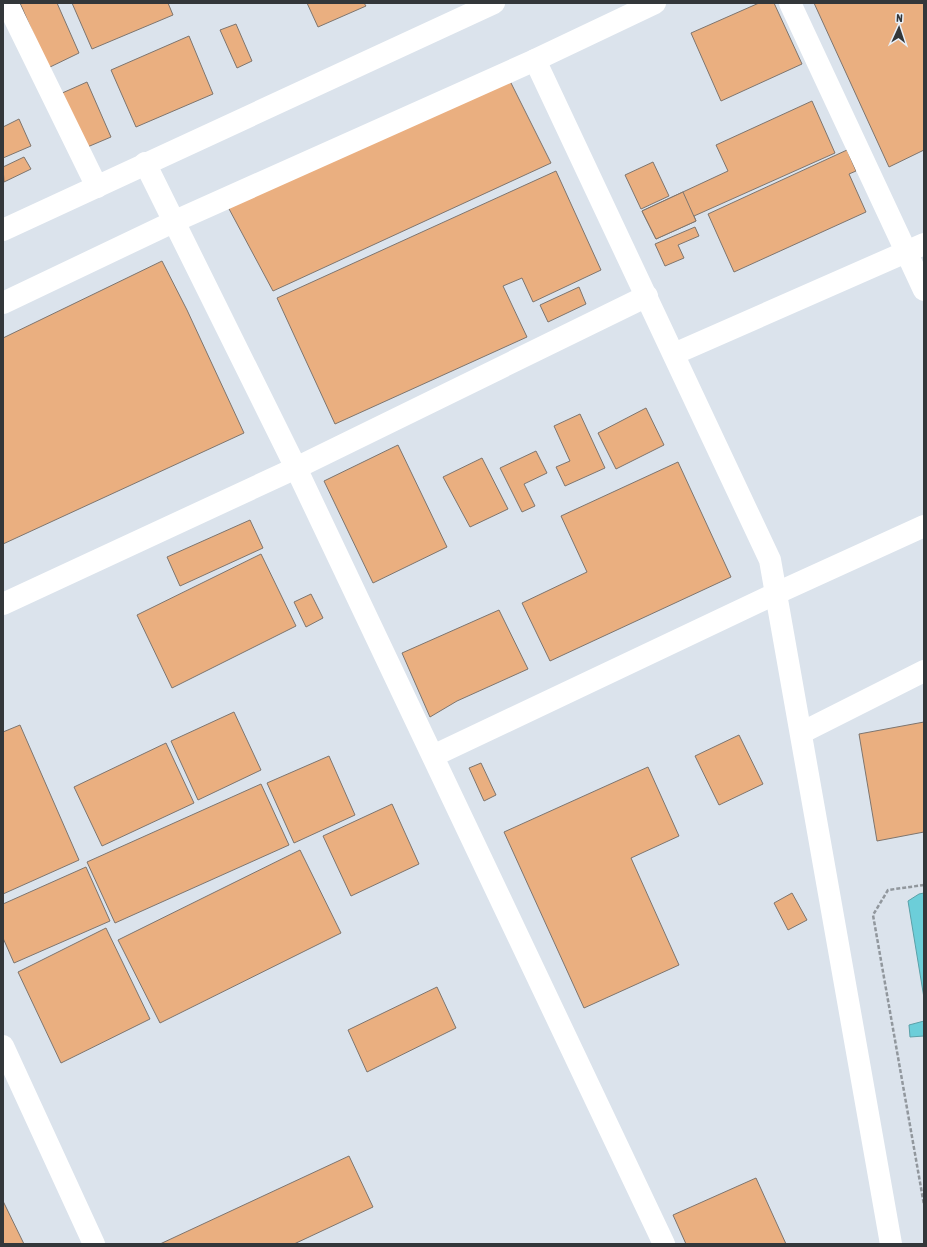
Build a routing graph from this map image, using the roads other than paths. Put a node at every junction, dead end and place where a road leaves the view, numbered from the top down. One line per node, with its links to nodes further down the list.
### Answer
1 (7, 3): 7 (street)
2 (494, 3): 6 (street)
3 (655, 3): 5 (street)
4 (790, 3): 10 (street)
5 (535, 60): 8 (street); 12 (street)
6 (144, 164): 7 (street); 8 (street)
7 (97, 187): 9 (street)
8 (173, 222): 13 (street); 15 (street)
9 (3, 230)
10 (915, 248): 11 (street); 14 (street)
11 (924, 290)
12 (647, 296): 14 (street); 15 (street)
13 (3, 302)
14 (674, 354): 17 (street)
15 (296, 468): 18 (street); 21 (street)
16 (924, 526): 17 (street)
17 (777, 594): 20 (street); 21 (street)
18 (3, 604)
19 (924, 671): 20 (street)
20 (801, 733): 25 (street)
21 (432, 756): 24 (street)
22 (3, 1046): 23 (street)
23 (94, 1244)
24 (664, 1244)
25 (891, 1244)

